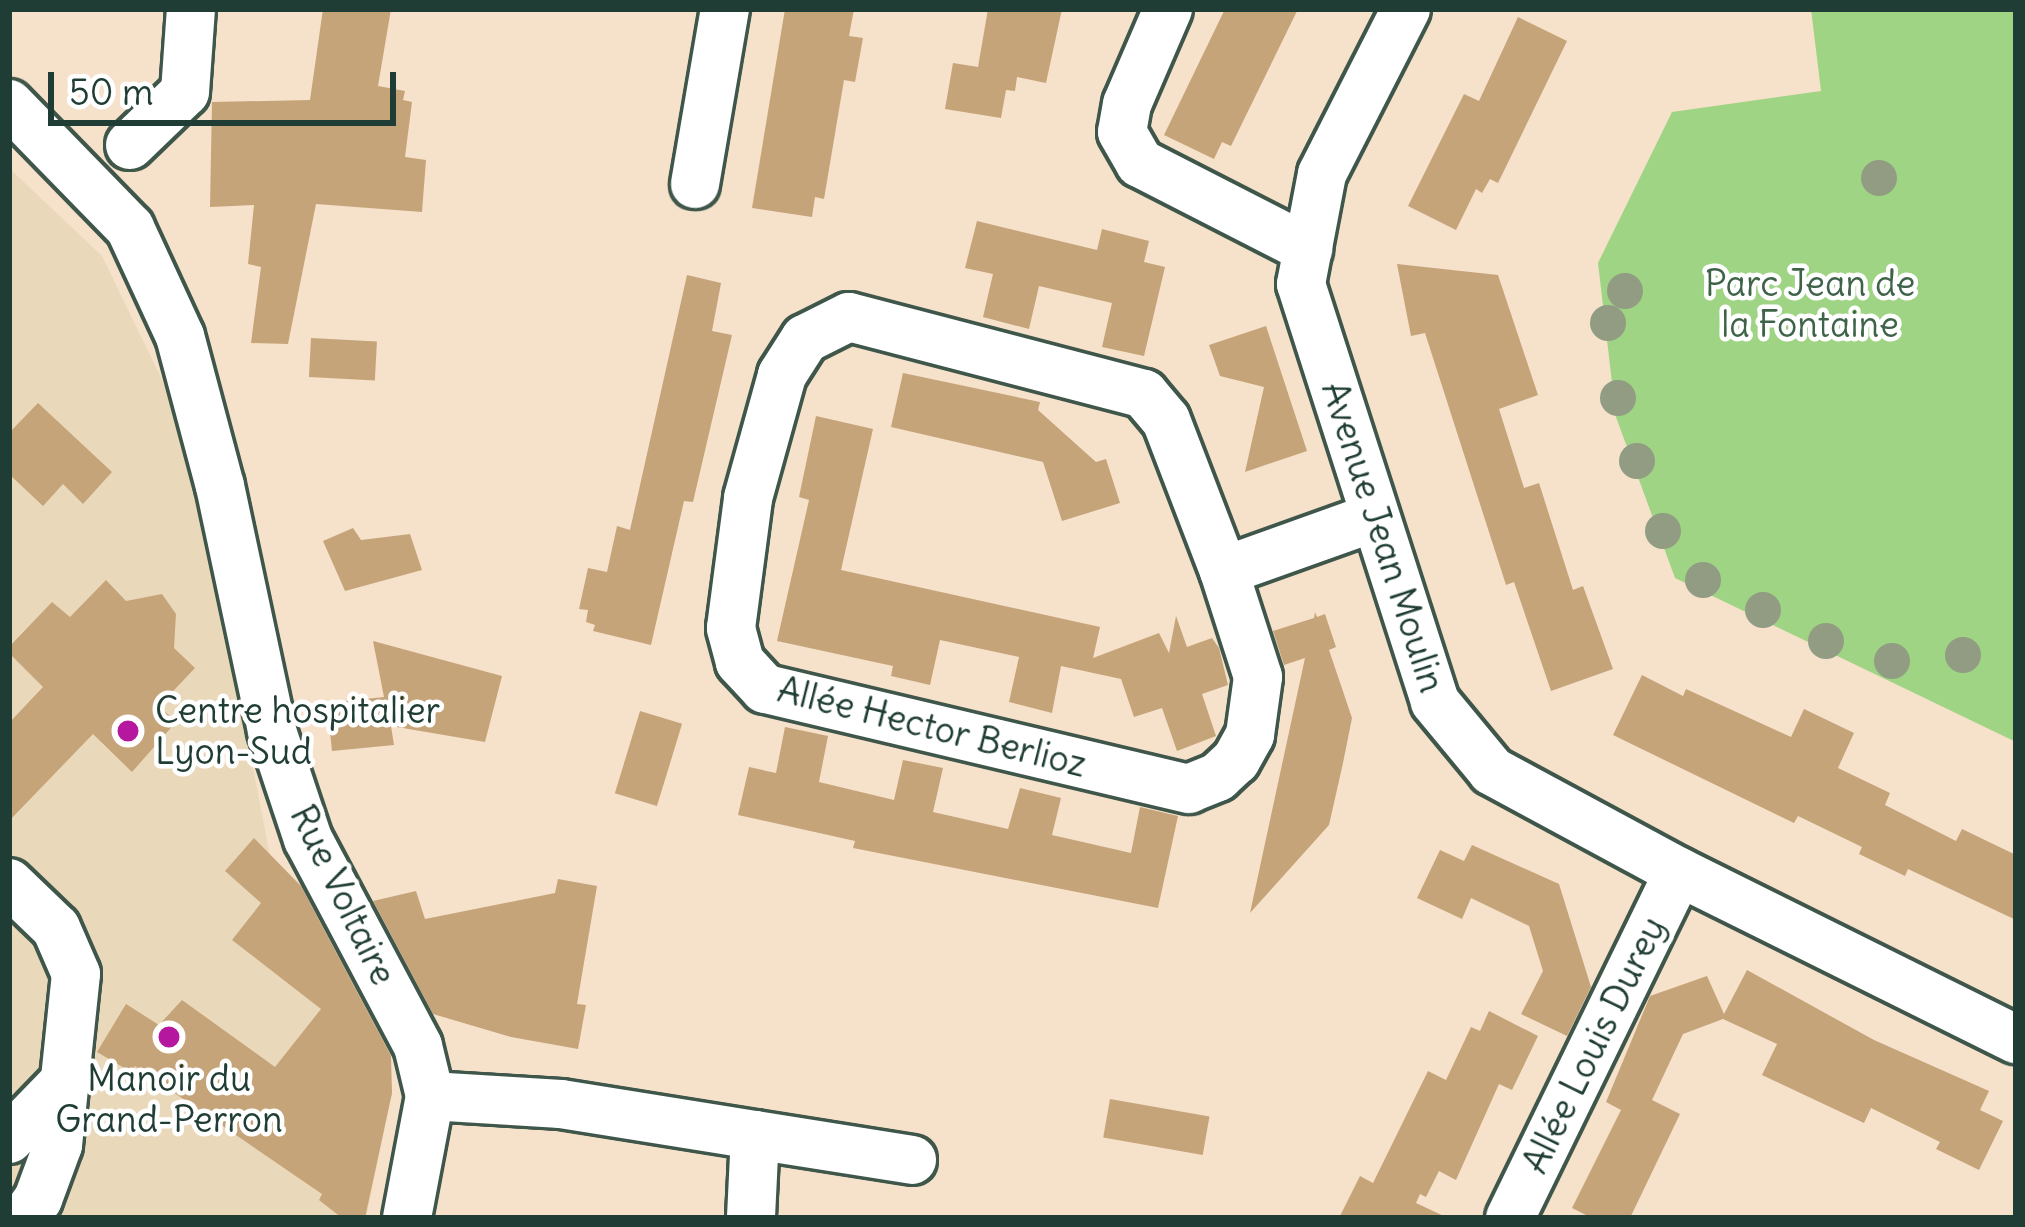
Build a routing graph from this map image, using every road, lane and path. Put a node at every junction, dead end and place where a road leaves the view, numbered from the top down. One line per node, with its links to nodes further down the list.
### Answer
1 (191, 9): 6 (street)
2 (724, 9): 7 (street)
3 (1168, 9): 8 (street)
4 (1406, 9): 8 (street, Avenue Jean Moulin)
5 (9, 104): 15 (street, Rue Voltaire)
6 (130, 145)
7 (695, 184)
8 (1308, 249): 9 (street, Avenue Jean Moulin)
9 (1372, 518): 10 (street); 11 (street, Avenue Jean Moulin)
10 (1224, 571): 10 (street, Allée Hector Berlioz)
11 (1679, 872): 13 (street, Avenue Jean Moulin); 22 (street, Allée Louis Durey)
12 (9, 883): 14 (street)
13 (2016, 1040)
14 (69, 1077): 17 (street); 19 (street)
15 (430, 1096): 16 (street); 20 (street, Rue Voltaire)
16 (755, 1135): 18 (street); 21 (street)
17 (9, 1139)
18 (912, 1160)
19 (24, 1218)
20 (407, 1218)
21 (751, 1218)
22 (1510, 1218)

